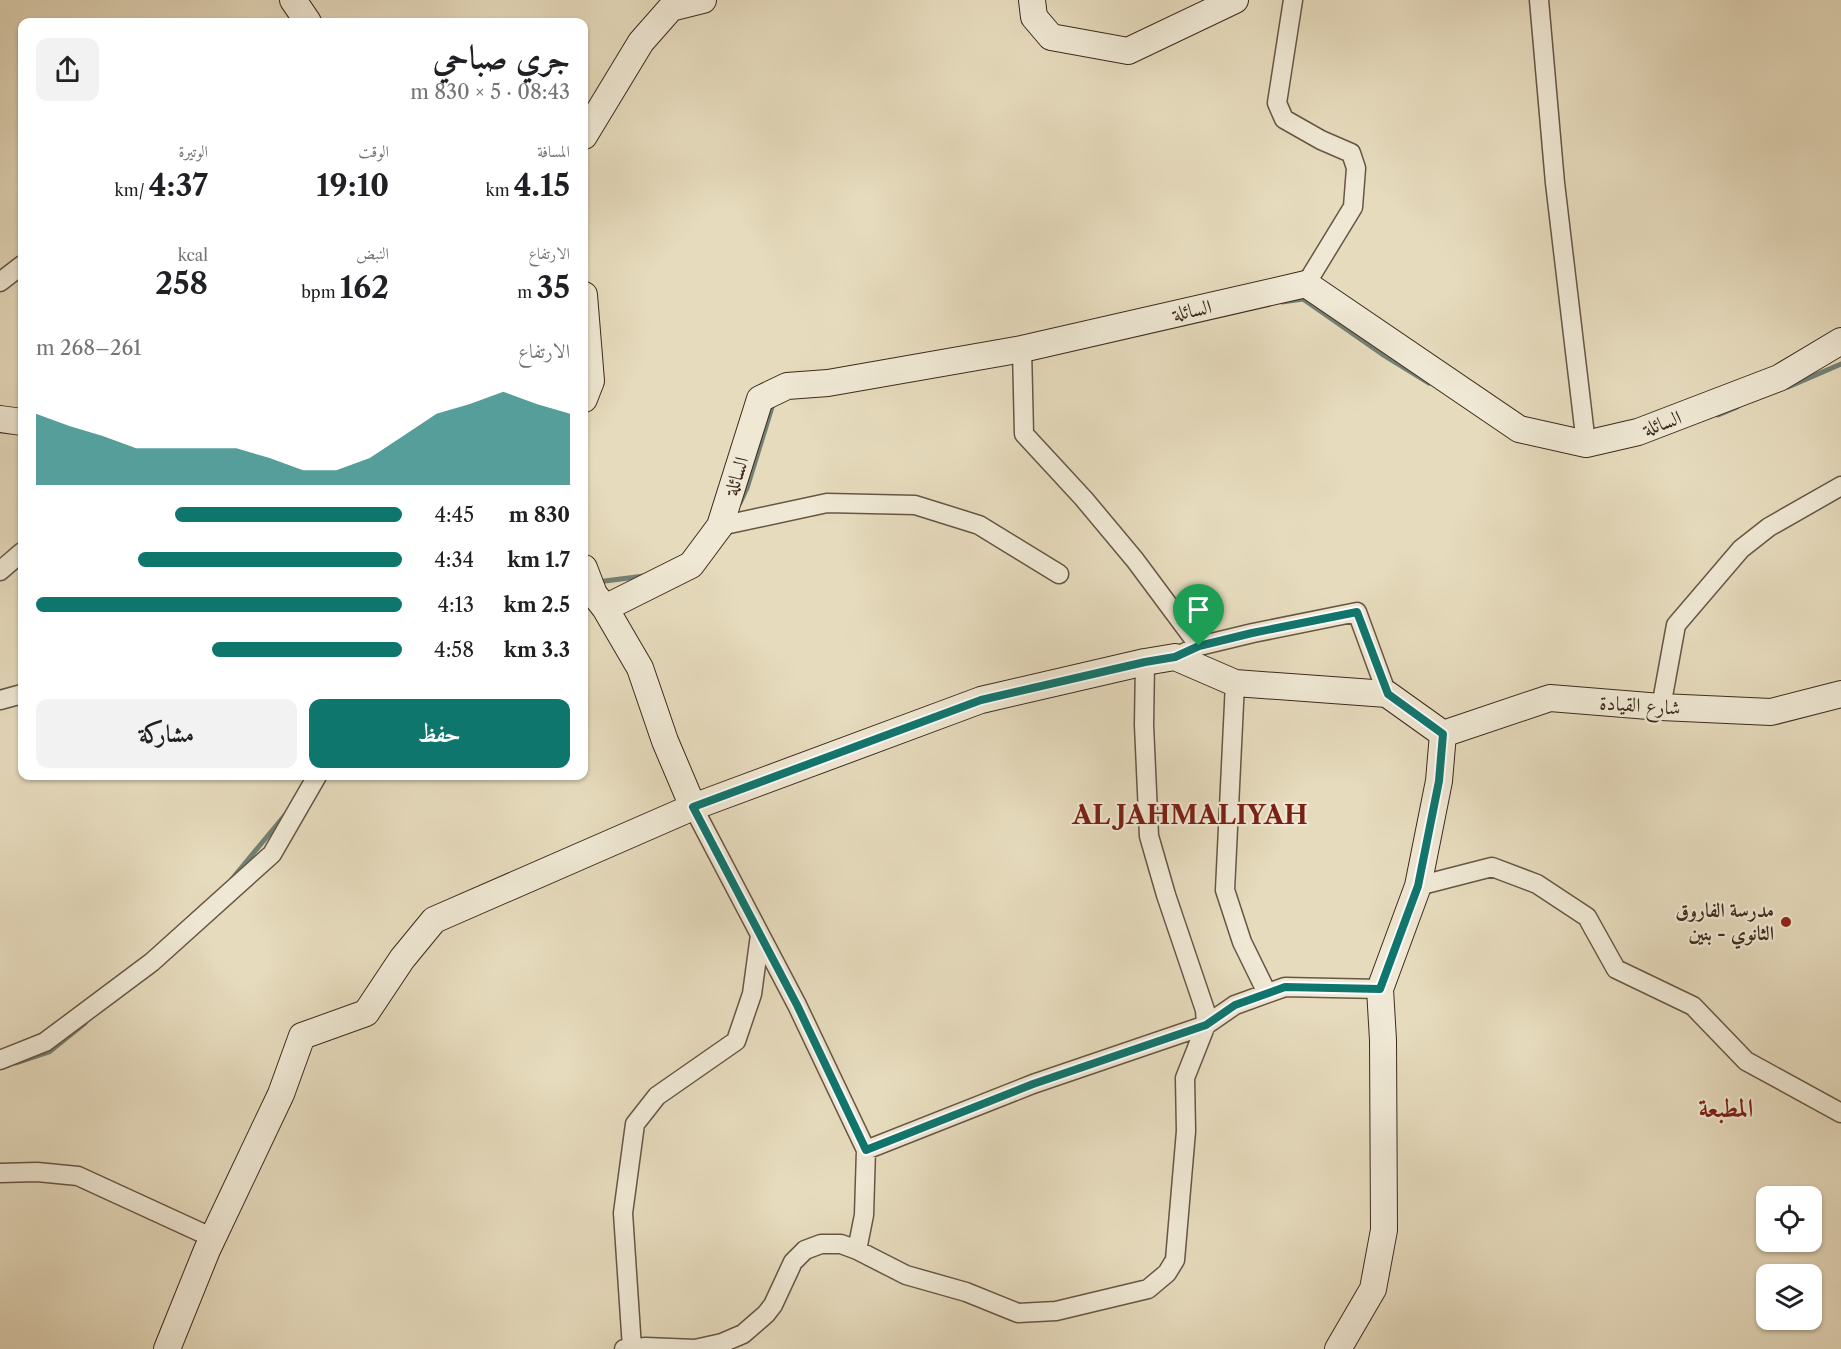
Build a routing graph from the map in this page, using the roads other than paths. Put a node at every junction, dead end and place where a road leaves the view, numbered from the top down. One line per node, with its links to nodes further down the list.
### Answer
1 (293, 0): 8 (street)
2 (703, 0): 7 (street)
3 (1032, 0): 4 (street)
4 (1235, 0)
5 (1293, 0): 12 (street)
6 (1539, 0): 19 (street)
7 (671, 4): 9 (street)
8 (305, 18)
9 (588, 129)
10 (18, 268): 11 (street)
11 (0, 282)
12 (1306, 284): 15 (street, السائلة); 19 (street, السائلة)
13 (1841, 341): 19 (street, السائلة)
14 (588, 344): 16 (street)
15 (1022, 349): 21 (street, السائلة); 27 (street)
16 (588, 389)
17 (0, 419): 18 (street)
18 (18, 421)
19 (1586, 444)
20 (1841, 486): 33 (street)
21 (720, 526): 24 (street); 26 (street, السائلة)
22 (18, 555): 23 (street)
23 (0, 571)
24 (1059, 574)
25 (588, 578): 26 (street)
26 (605, 608): 36 (street)
27 (1199, 646): 28 (street); 31 (street)
28 (1175, 657): 29 (street); 30 (street)
29 (1145, 662): 36 (street); 41 (street)
30 (1235, 683): 31 (street); 40 (street)
31 (1388, 694): 34 (street)
32 (1841, 694): 33 (street, شارع القيادة)
33 (1661, 706): 34 (street, شارع القيادة)
34 (1443, 734): 37 (street)
35 (315, 780): 42 (street)
36 (693, 807): 38 (street); 46 (street)
37 (1418, 886): 39 (street); 43 (street)
38 (760, 935): 44 (street); 49 (street)
39 (1380, 989): 40 (street); 50 (street)
40 (1267, 993): 41 (street)
41 (1206, 1025): 44 (street); 47 (street)
42 (0, 1060)
43 (1841, 1113)
44 (866, 1150): 47 (street)
45 (0, 1173): 46 (street)
46 (213, 1238): 48 (street)
47 (857, 1250): 49 (street)
48 (167, 1349)
49 (628, 1349)
50 (1338, 1349)

